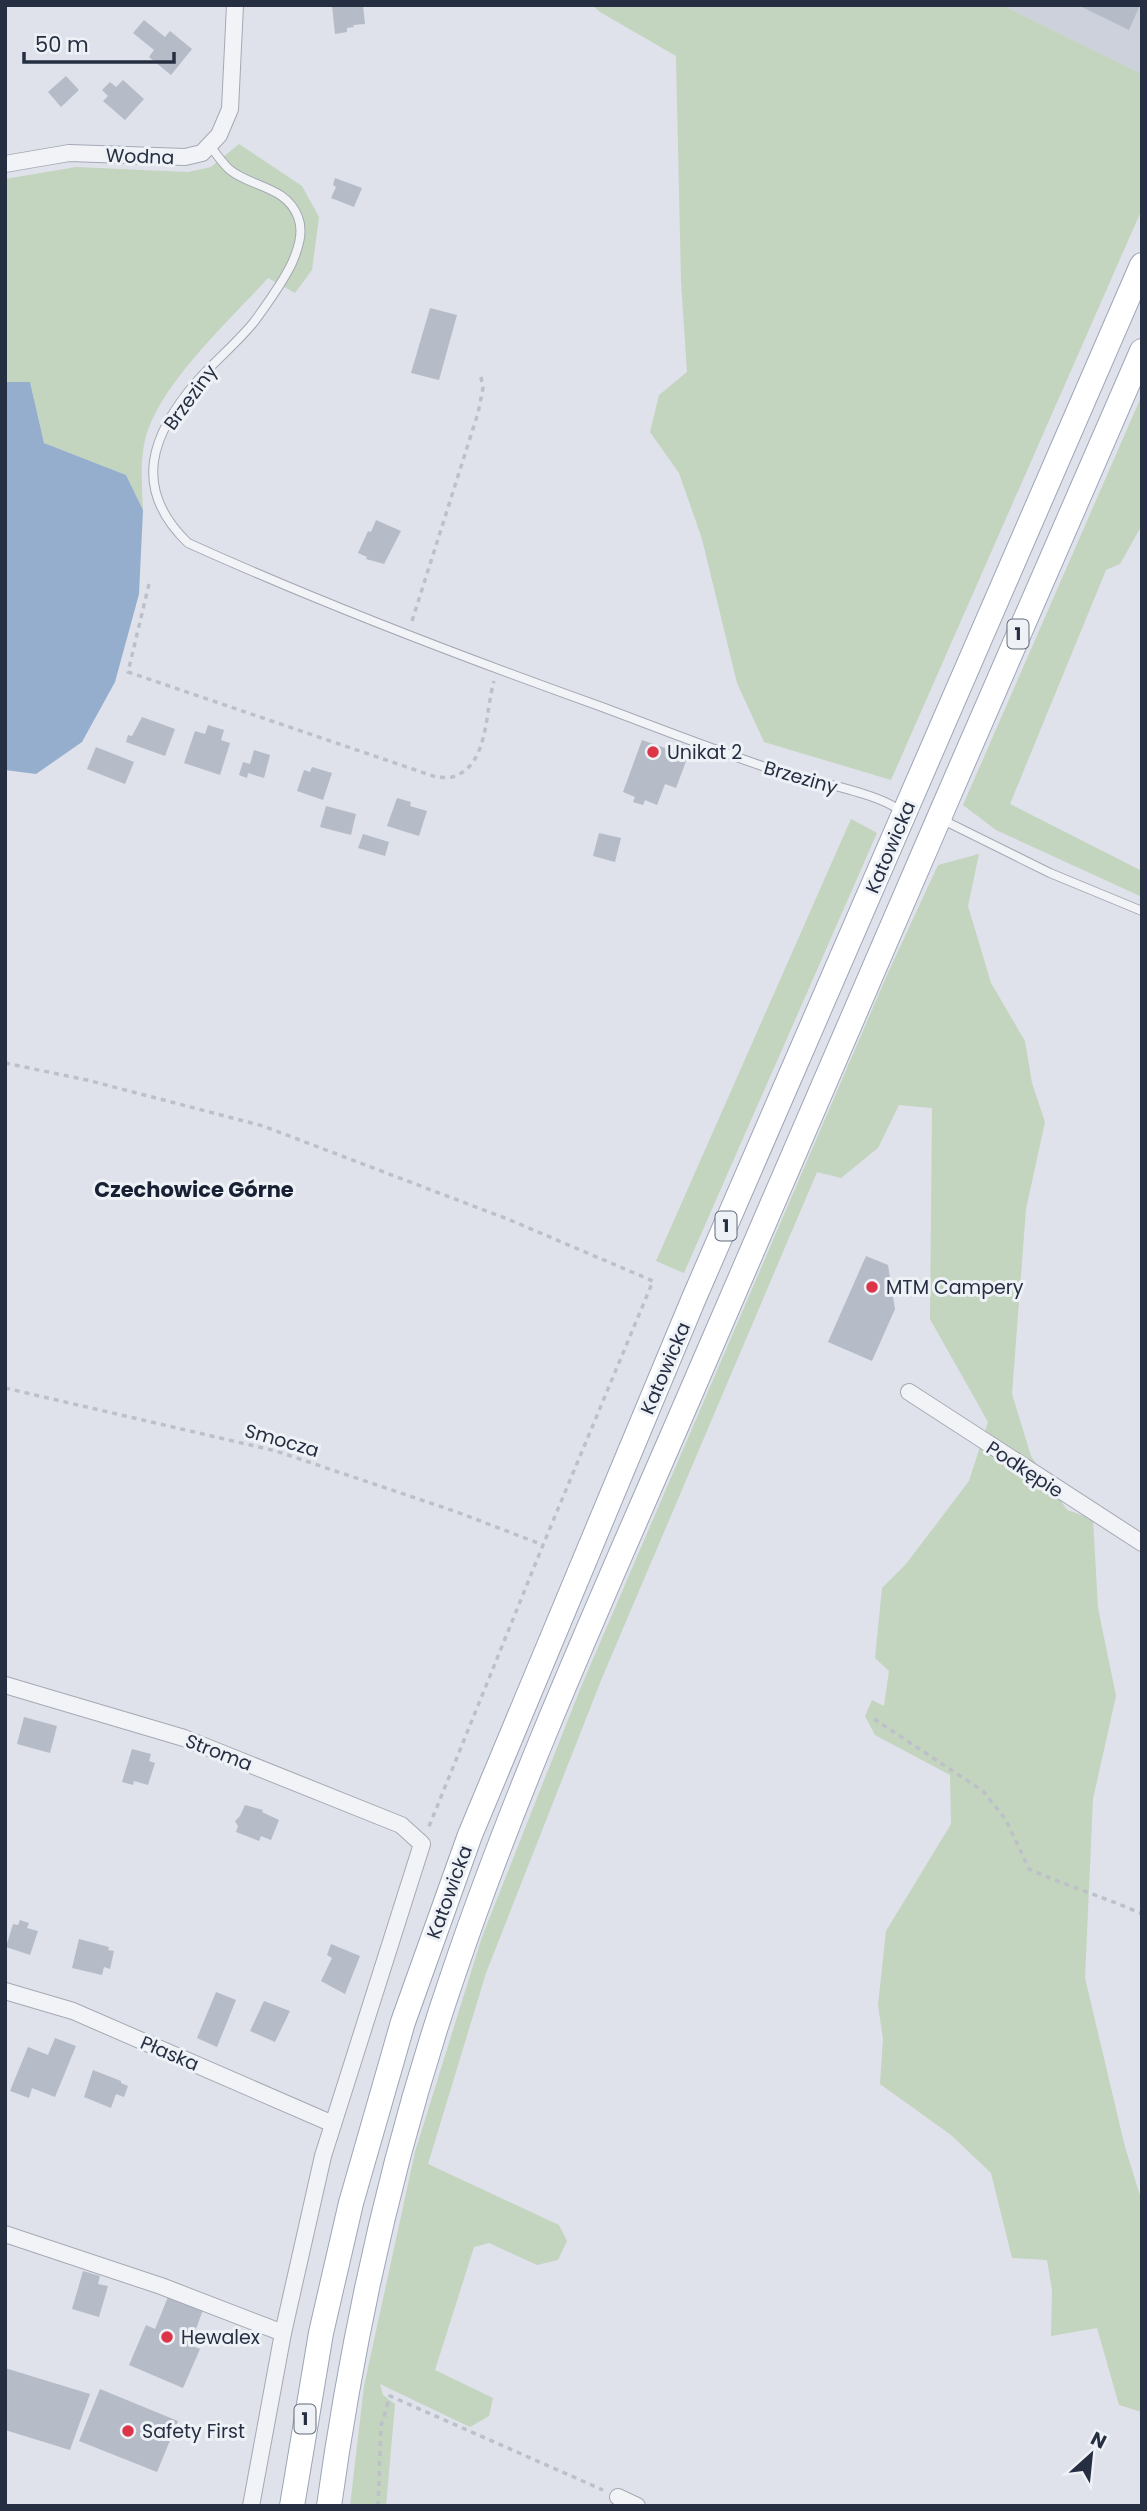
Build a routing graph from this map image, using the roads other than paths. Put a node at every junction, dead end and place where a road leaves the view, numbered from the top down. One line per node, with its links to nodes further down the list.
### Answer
1 (235, 5): 2 (street)
2 (209, 145): 3 (street, Wodna); 7 (lane, Brzeziny)
3 (5, 164)
4 (1142, 265): 7 (main road, Katowicka / 1)
5 (1142, 351): 6 (main road, Katowicka / 1)
6 (943, 807): 8 (lane); 19 (main road, Katowicka / 1)
7 (903, 816): 18 (main road, Katowicka / 1)
8 (1142, 911)
9 (909, 1392): 10 (street, Podkępie)
10 (1142, 1543)
11 (5, 1685): 13 (street, Stroma)
12 (5, 1991): 13 (street, Płaska)
13 (332, 2124): 15 (street)
14 (5, 2234): 15 (street)
15 (283, 2333): 17 (street)
16 (618, 2497): 20 (street)
17 (251, 2506)
18 (292, 2506)
19 (329, 2506)
20 (637, 2506)

